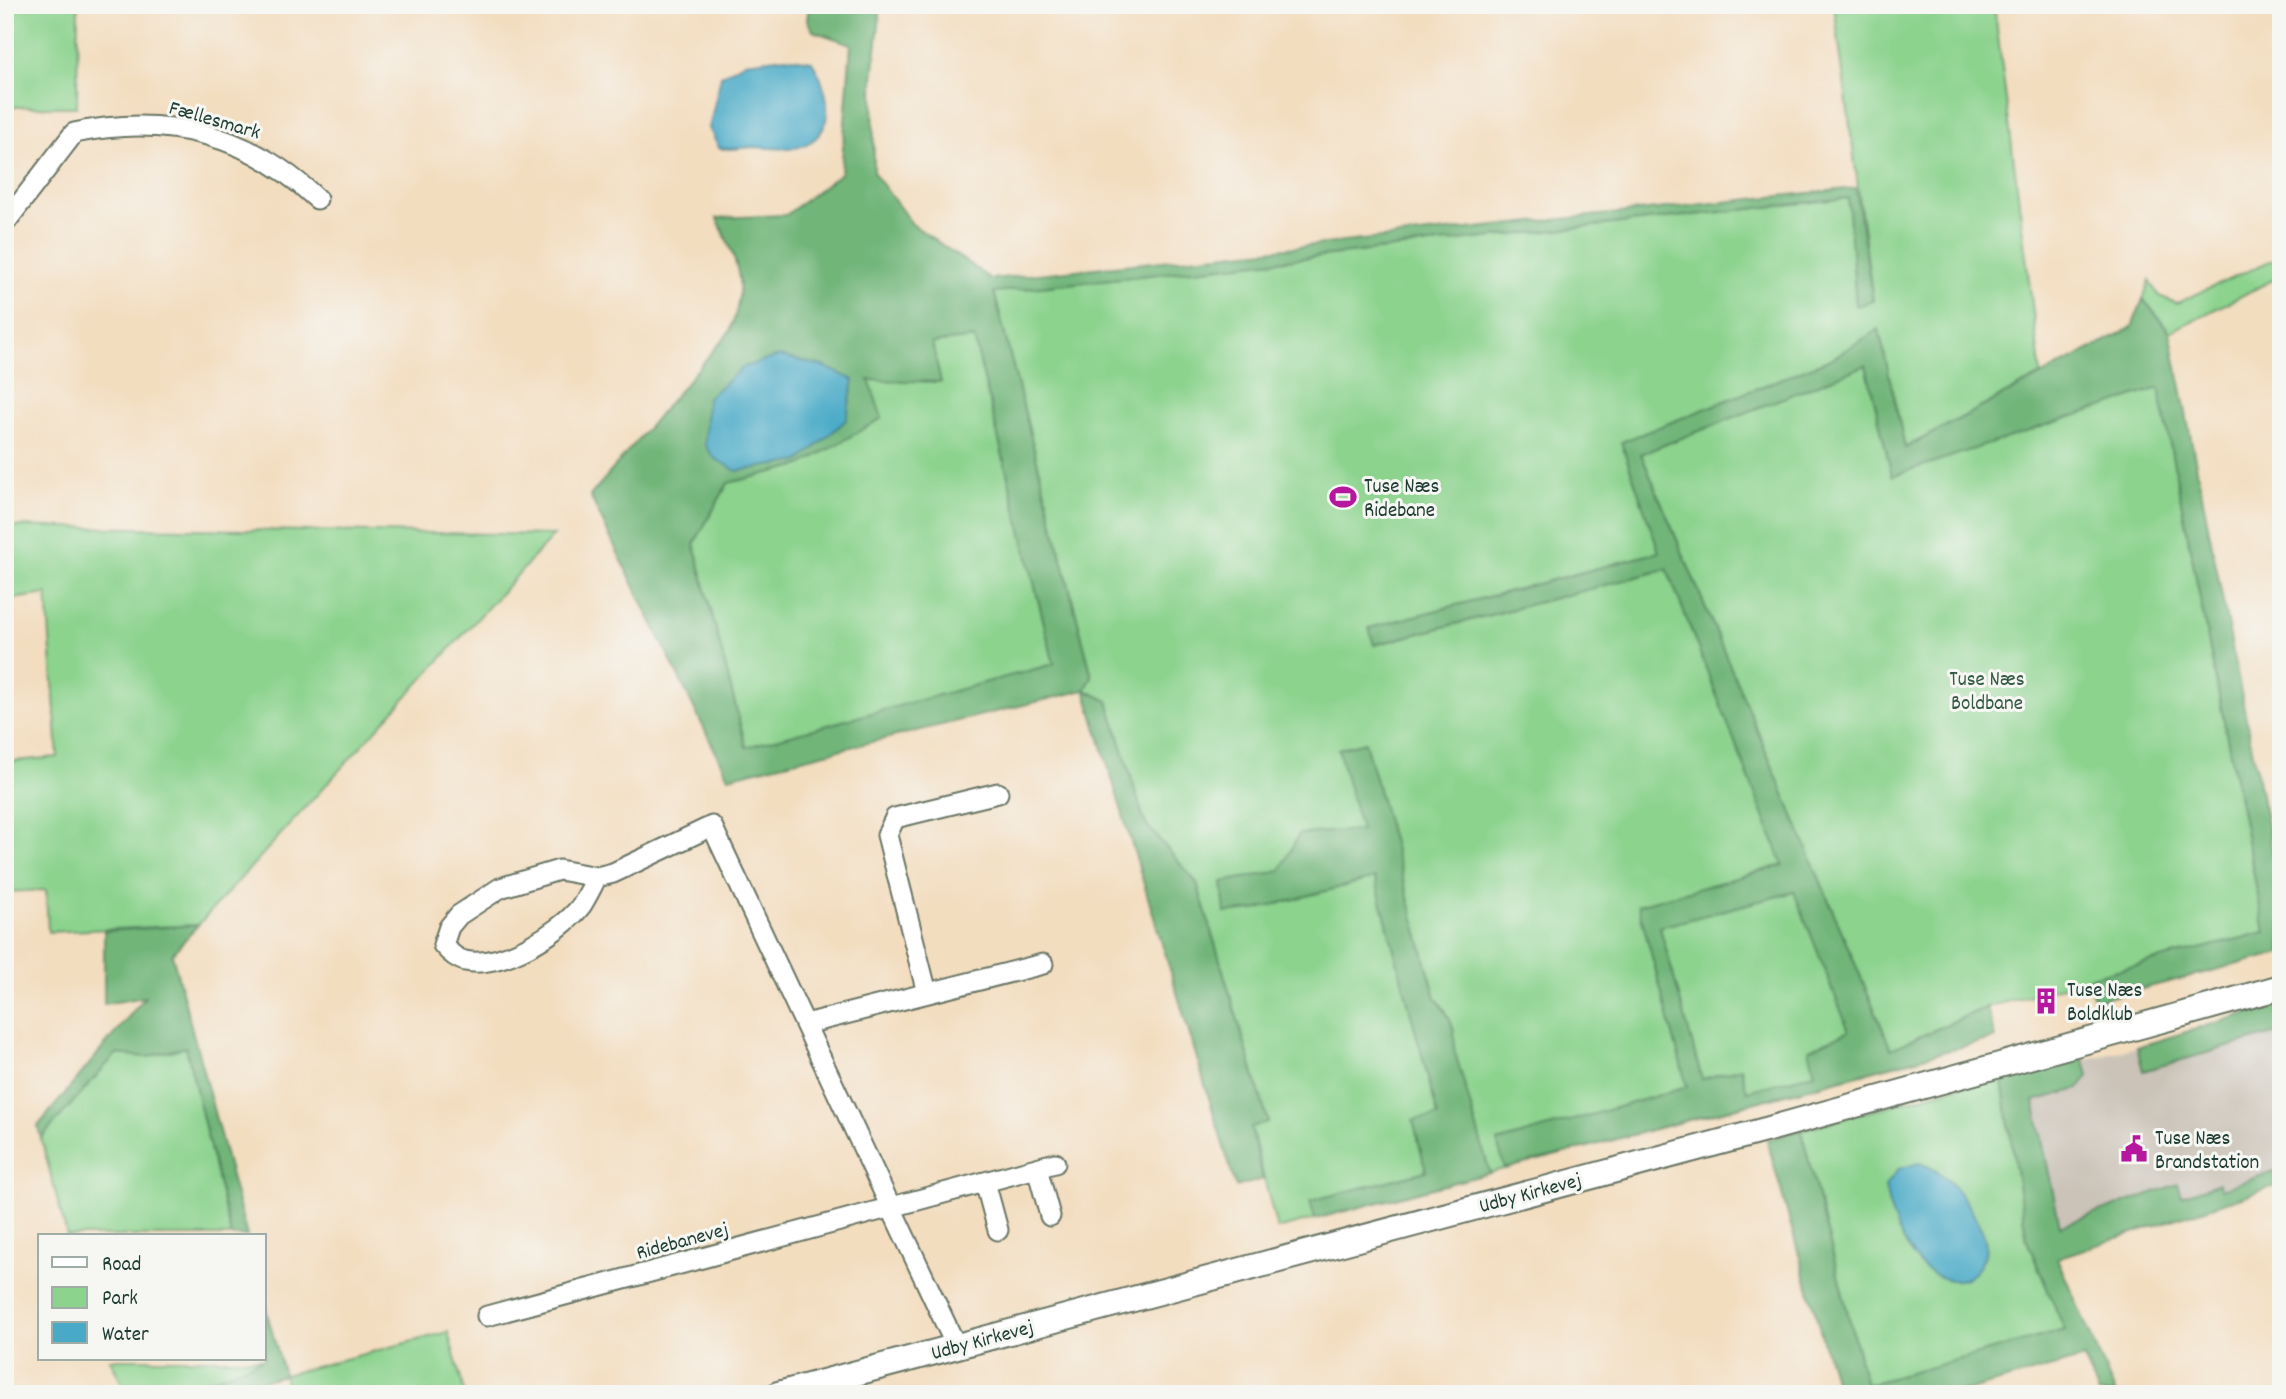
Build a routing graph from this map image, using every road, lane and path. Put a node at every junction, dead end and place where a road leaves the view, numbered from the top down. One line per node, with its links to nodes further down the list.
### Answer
1 (317, 199): 2 (street, Fællesmark)
2 (5, 223)
3 (998, 793): 7 (street)
4 (597, 877): 4 (street); 8 (street)
5 (1043, 964): 7 (street)
6 (2281, 987): 14 (street, Udby Kirkevej)
7 (927, 993): 8 (street)
8 (806, 1024): 10 (street)
9 (985, 1182): 10 (street, Ridebanevej); 11 (street, Ridebanevej); 12 (street)
10 (888, 1207): 13 (street, Ridebanevej); 14 (street)
11 (1050, 1216)
12 (998, 1230)
13 (487, 1316)
14 (956, 1346): 15 (street, Udby Kirkevej)
15 (778, 1394)

